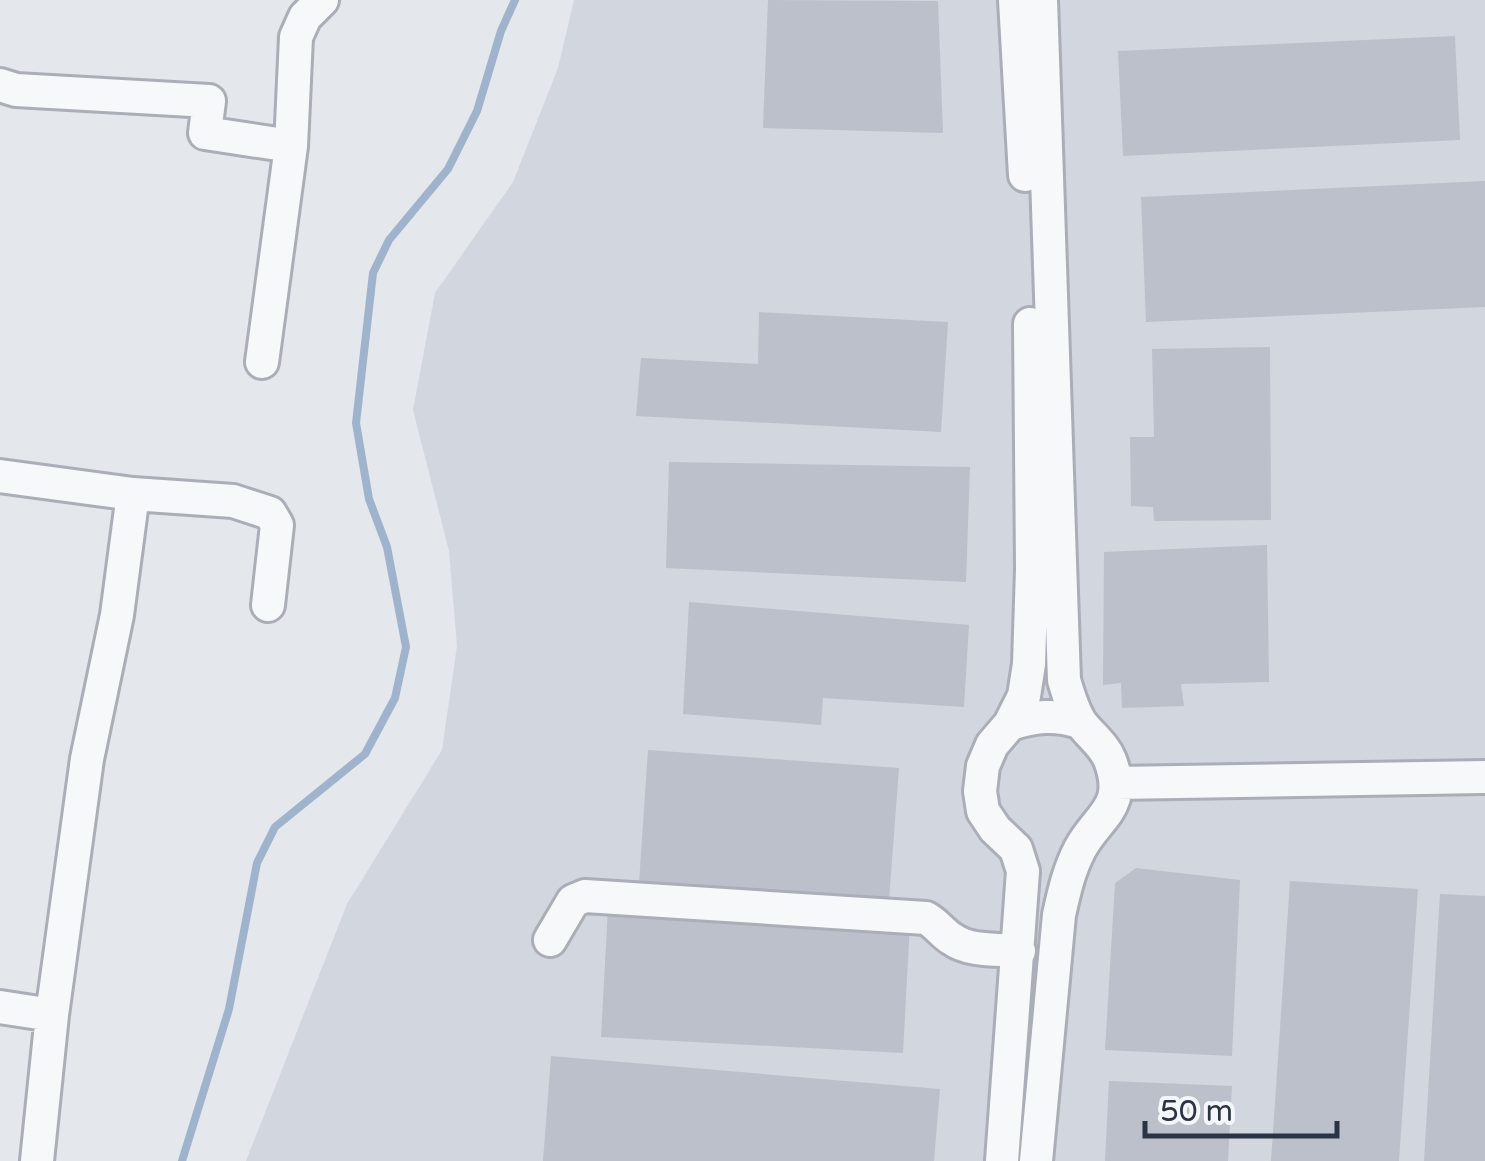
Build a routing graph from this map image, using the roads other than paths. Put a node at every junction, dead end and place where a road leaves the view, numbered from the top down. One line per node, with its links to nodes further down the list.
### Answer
1 (322, 0): 5 (street)
2 (1015, 0): 11 (street)
3 (1041, 0): 10 (street)
4 (0, 85): 5 (street)
5 (290, 146): 6 (street)
6 (262, 362)
7 (0, 476): 8 (street)
8 (133, 494): 9 (street); 19 (street)
9 (268, 605)
10 (1080, 722): 11 (street); 13 (street)
11 (1010, 724): 15 (street)
12 (1485, 777): 13 (street)
13 (1116, 783): 14 (street)
14 (1082, 846): 15 (street); 22 (street)
15 (1016, 849): 17 (street)
16 (550, 940): 17 (street)
17 (1019, 952): 21 (street)
18 (0, 1007): 19 (street)
19 (52, 1015): 20 (street)
20 (36, 1161)
21 (1002, 1161)
22 (1036, 1161)

